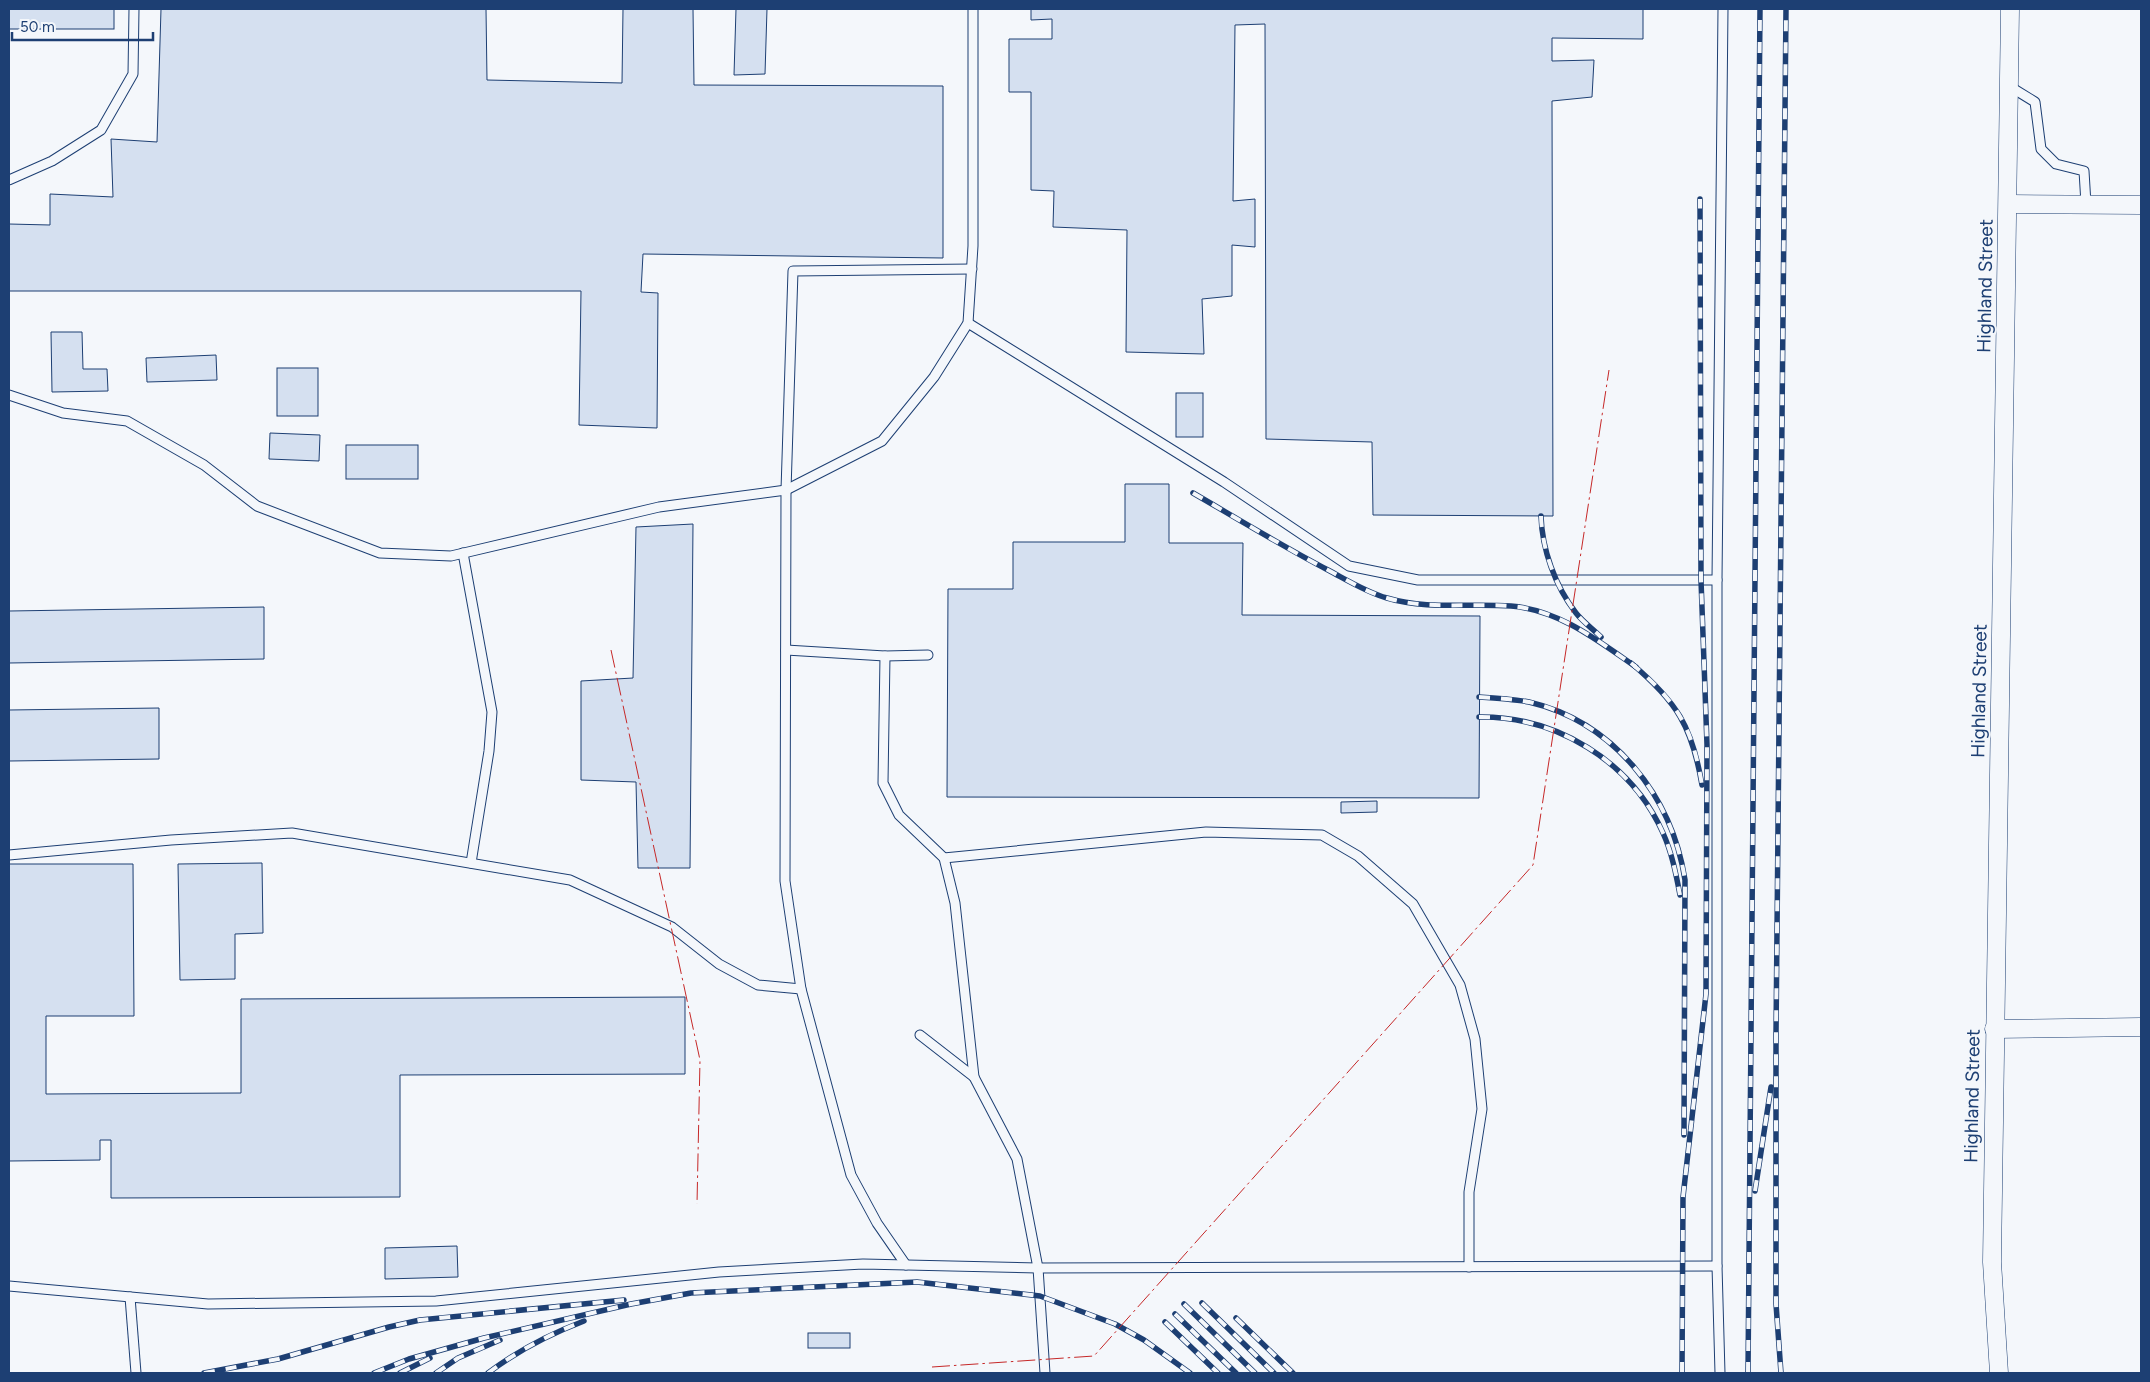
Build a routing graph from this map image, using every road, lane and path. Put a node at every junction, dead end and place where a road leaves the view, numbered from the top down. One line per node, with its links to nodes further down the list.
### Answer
1 (134, 9): 6 (lane)
2 (973, 9): 10 (lane)
3 (1723, 9): 15 (lane)
4 (2010, 9): 5 (street, Highland Street)
5 (2009, 86): 7 (street, Highland Street); 8 (lane)
6 (9, 180)
7 (2008, 204): 8 (street); 24 (street, Highland Street)
8 (2086, 204): 9 (street)
9 (2141, 205)
10 (972, 269): 11 (lane); 13 (lane)
11 (968, 323): 13 (lane); 15 (lane)
12 (9, 395): 14 (lane)
13 (786, 490): 14 (lane); 16 (lane)
14 (463, 553): 21 (lane)
15 (1717, 580): 28 (lane)
16 (786, 650): 18 (lane); 22 (lane)
17 (928, 655): 18 (lane)
18 (885, 656): 20 (lane)
19 (9, 855): 21 (lane)
20 (944, 858): 26 (lane); 29 (lane)
21 (471, 863): 22 (lane)
22 (802, 989): 27 (lane)
23 (2141, 1027): 24 (street)
24 (1994, 1029): 36 (street, Highland Street)
25 (920, 1035): 26 (lane)
26 (974, 1077): 30 (lane)
27 (906, 1265): 30 (lane); 32 (lane)
28 (1717, 1266): 29 (lane); 35 (lane)
29 (1469, 1267): 30 (lane)
30 (1038, 1268): 34 (lane)
31 (9, 1286): 32 (lane)
32 (130, 1297): 33 (lane)
33 (136, 1373)
34 (1045, 1373)
35 (1720, 1373)
36 (1999, 1373)

